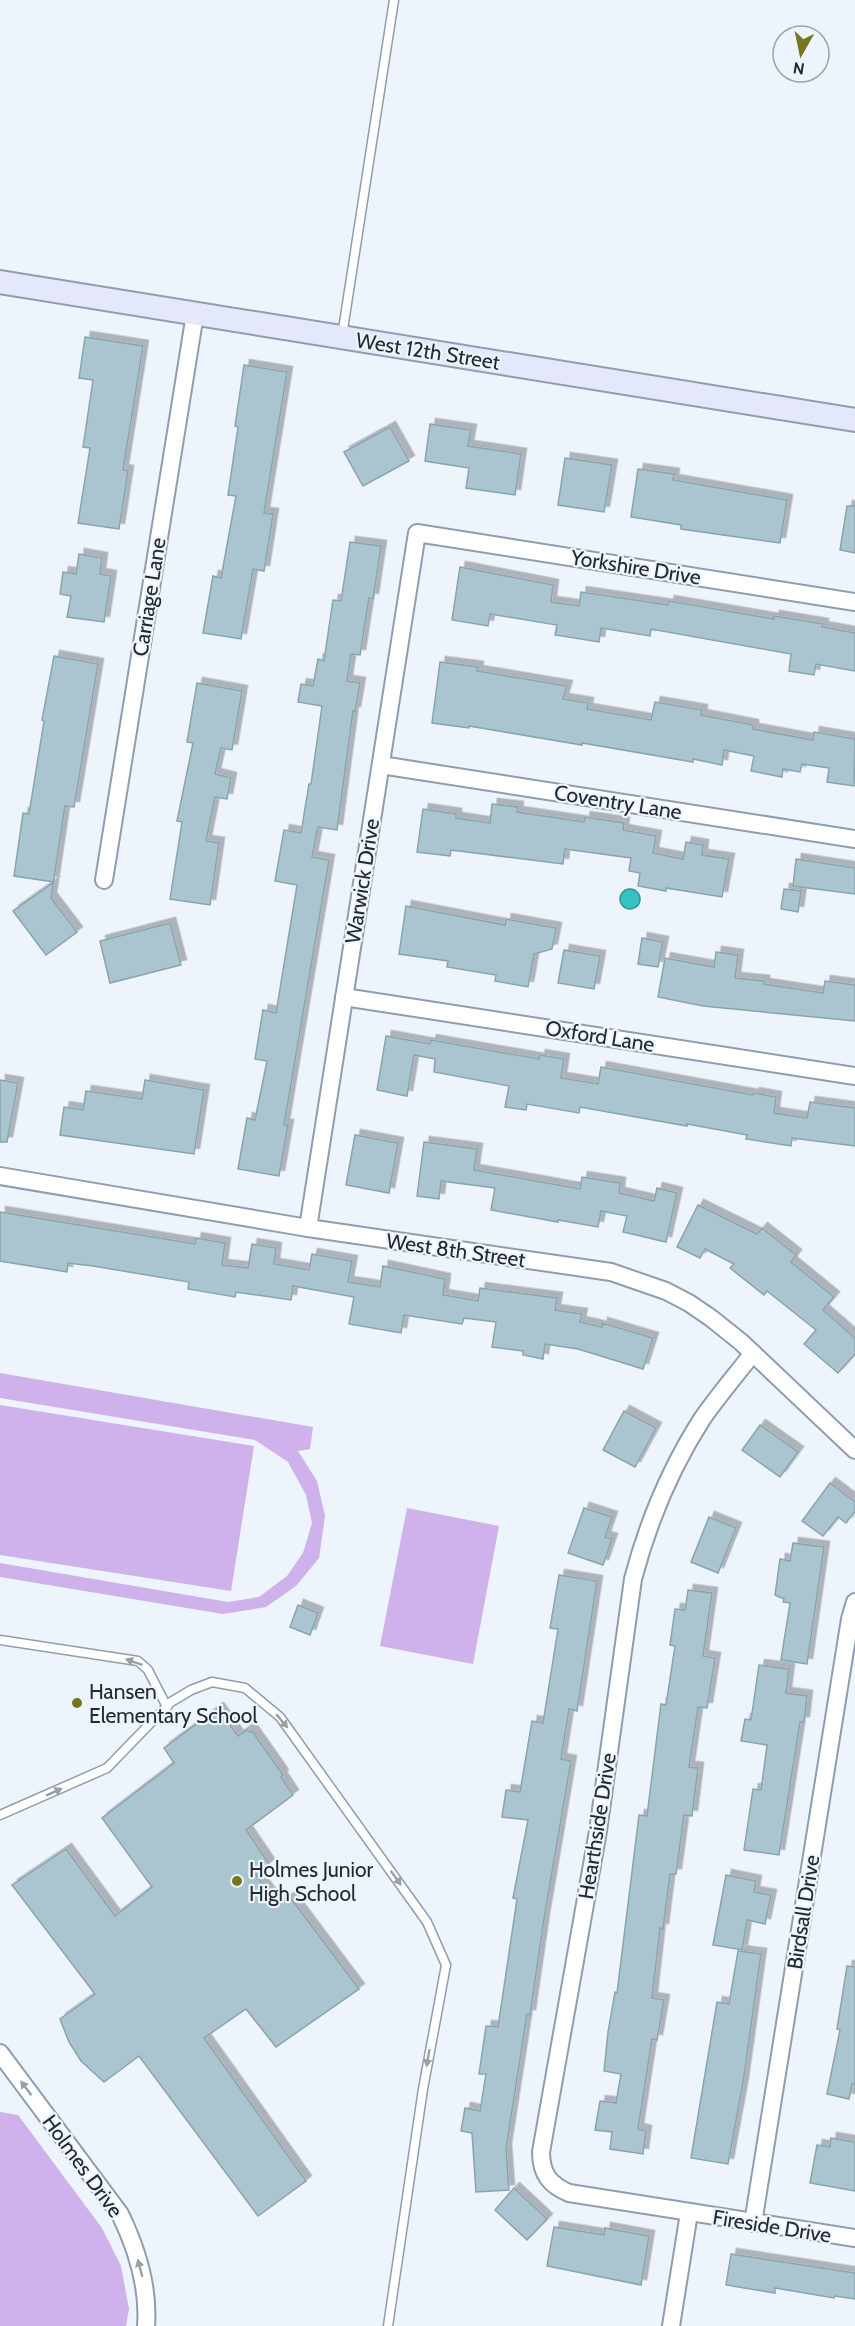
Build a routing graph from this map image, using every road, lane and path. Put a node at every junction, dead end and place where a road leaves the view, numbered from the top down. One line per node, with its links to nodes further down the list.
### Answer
1 (394, 0): 4 (lane)
2 (0, 282): 3 (main road, West 12th Street)
3 (195, 314): 4 (main road, West 12th Street); 10 (street, Carriage Lane)
4 (342, 337): 5 (main road, West 12th Street)
5 (855, 420)
6 (417, 533): 7 (street, Yorkshire Drive); 8 (street, Warwick Drive)
7 (855, 602)
8 (381, 765): 9 (street, Coventry Lane); 11 (street, Warwick Drive)
9 (855, 838)
10 (104, 880)
11 (344, 997): 12 (street, Oxford Lane); 14 (street, Warwick Drive)
12 (855, 1076)
13 (0, 1176): 14 (street, West 8th Street)
14 (308, 1228): 15 (street, West 8th Street)
15 (753, 1353): 16 (street, West 8th Street); 23 (street, Hearthside Drive)
16 (855, 1450)
17 (855, 1602): 19 (street, Birdsall Drive)
18 (0, 1640): 20 (lane, one-way to 18)
19 (848, 1668): 24 (street, Birdsall Drive)
20 (167, 1707): 21 (lane, one-way to 20); 27 (lane, one-way to 27)
21 (0, 1815)
22 (0, 2053): 26 (street, Holmes Drive, one-way to 22)
23 (689, 2213): 24 (street, Fireside Drive); 28 (street)
24 (753, 2223): 25 (street, Fireside Drive)
25 (855, 2238)
26 (146, 2326)
27 (388, 2326)
28 (671, 2326)

